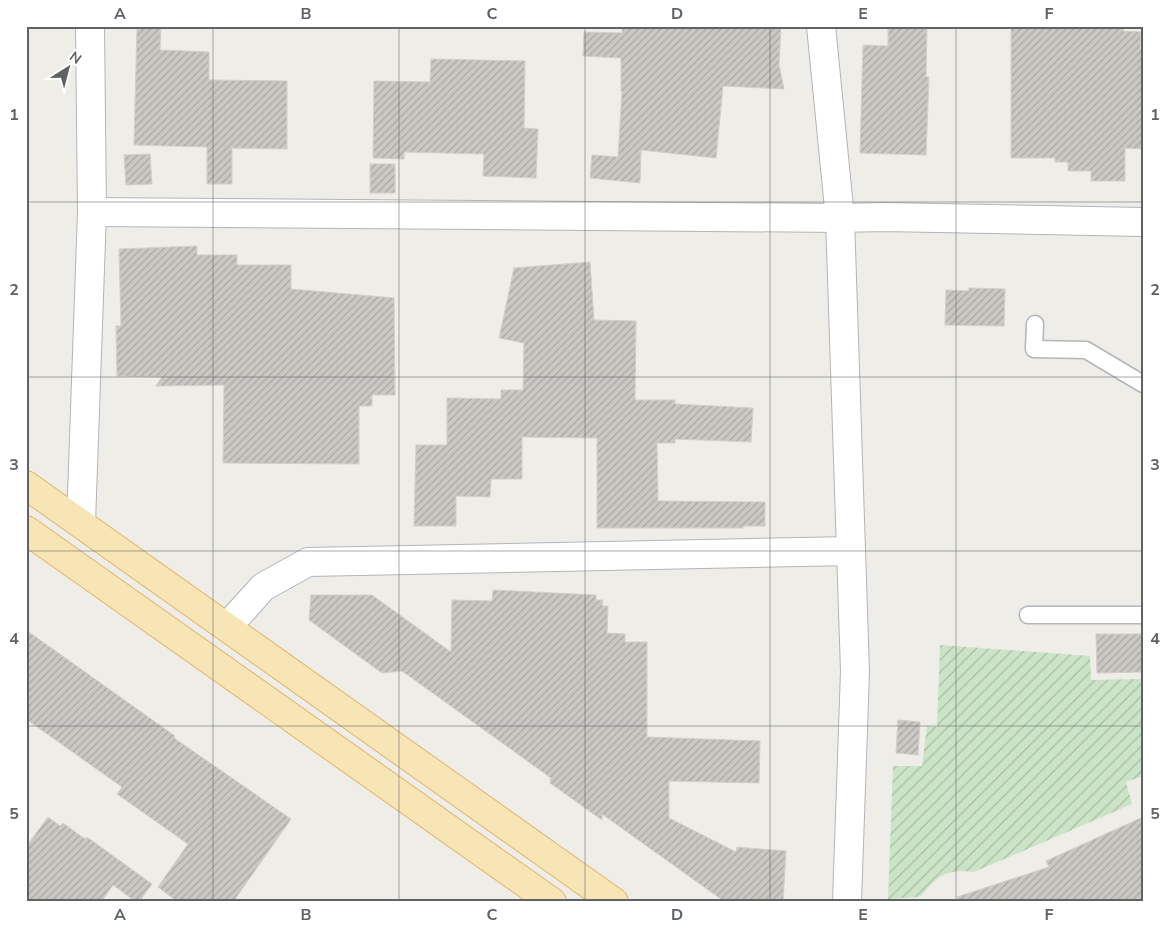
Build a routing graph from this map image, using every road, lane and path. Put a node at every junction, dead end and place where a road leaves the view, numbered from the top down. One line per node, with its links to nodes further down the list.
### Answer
1 (90, 26): 3 (street)
2 (821, 26): 4 (street)
3 (92, 212): 4 (street); 9 (street)
4 (840, 218): 5 (street); 11 (street)
5 (1143, 222)
6 (1035, 324): 7 (lane)
7 (1143, 384)
8 (26, 485): 9 (main road)
9 (81, 523): 14 (main road)
10 (26, 530): 15 (main road)
11 (851, 551): 14 (street); 17 (street)
12 (1028, 615): 13 (lane)
13 (1143, 615)
14 (227, 628): 16 (main road)
15 (552, 902)
16 (614, 902)
17 (847, 902)

